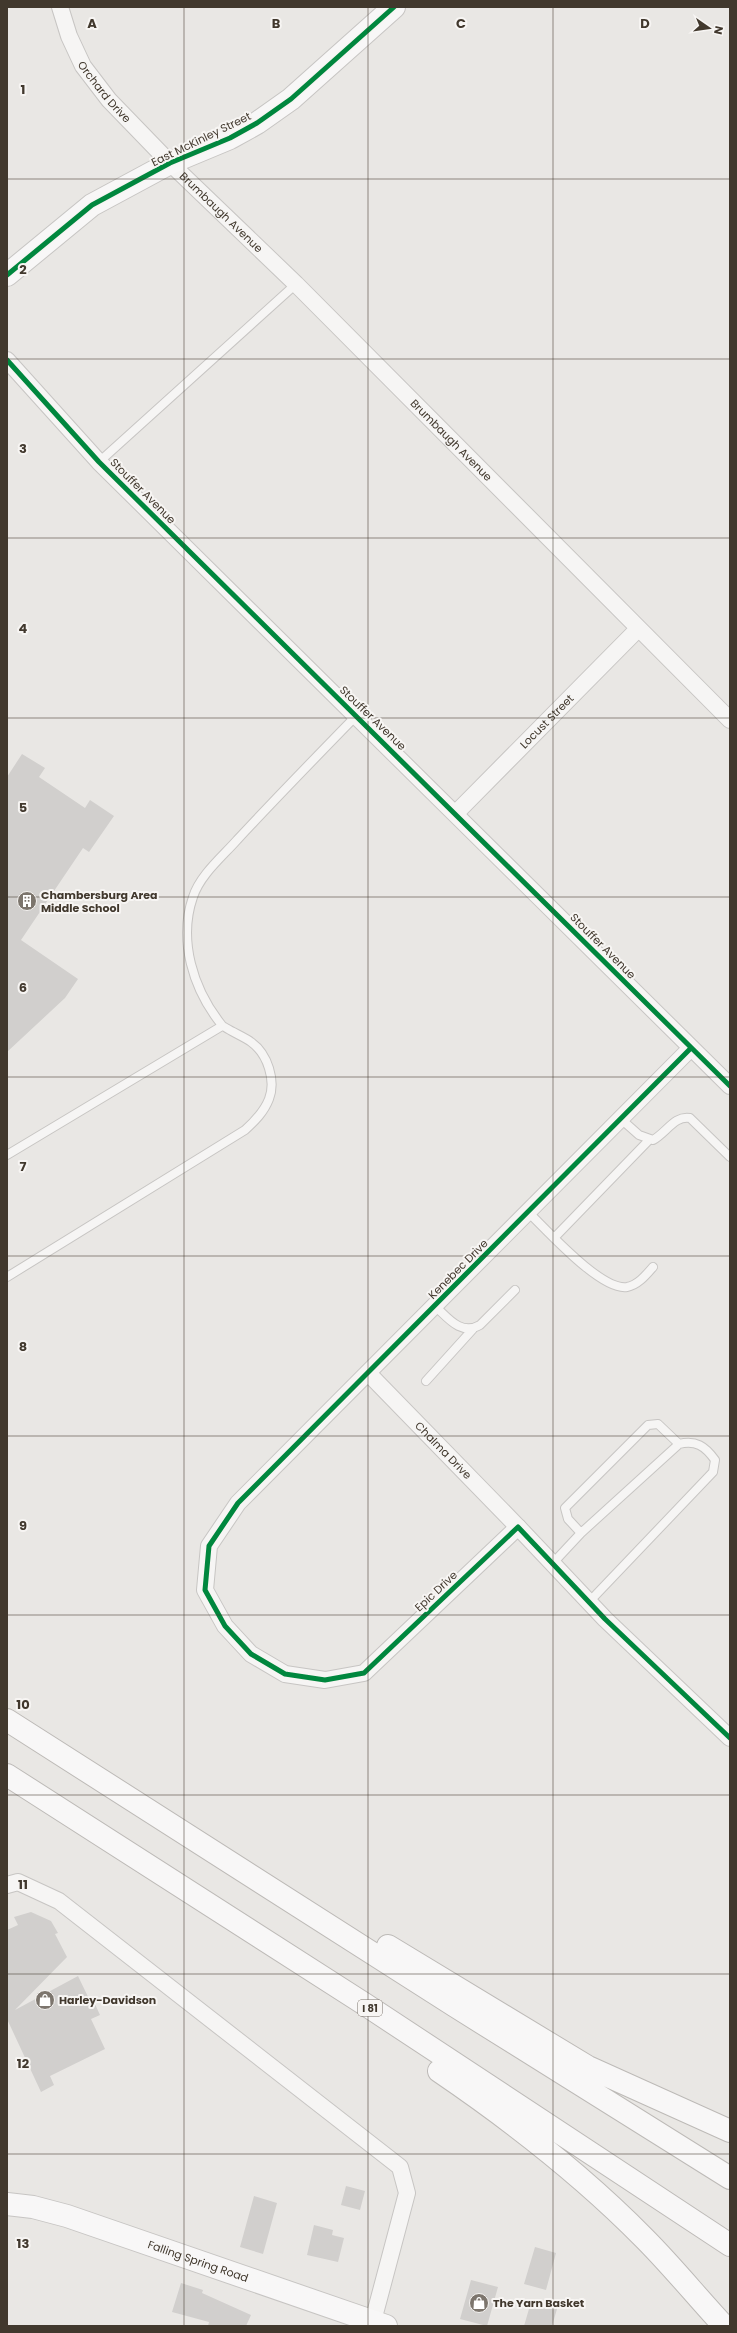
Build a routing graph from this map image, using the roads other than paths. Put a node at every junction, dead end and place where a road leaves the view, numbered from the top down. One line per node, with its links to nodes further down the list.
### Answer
1 (60, 7): 3 (street, Orchard Drive)
2 (394, 7): 3 (main road, East McKinley Street)
3 (170, 164): 4 (main road, East McKinley Street); 5 (street, Brumbaugh Avenue)
4 (7, 275)
5 (296, 284): 7 (lane); 8 (street, Brumbaugh Avenue)
6 (7, 360): 7 (street, Stouffer Avenue)
7 (99, 462): 9 (street, Stouffer Avenue)
8 (638, 629): 10 (street, Brumbaugh Avenue); 11 (street, Locust Street)
9 (356, 716): 11 (street, Stouffer Avenue); 12 (lane)
10 (730, 720)
11 (456, 813): 13 (street, Stouffer Avenue)
12 (222, 1026): 17 (lane); 22 (lane)
13 (691, 1048): 14 (street, Stouffer Avenue); 15 (street, Kenebec Drive)
14 (730, 1086)
15 (621, 1119): 16 (lane); 19 (street, Kenebec Drive)
16 (650, 1140): 18 (lane); 20 (lane)
17 (7, 1155)
18 (730, 1157)
19 (528, 1212): 20 (lane); 24 (street, Kenebec Drive)
20 (555, 1237): 21 (lane)
21 (653, 1267)
22 (7, 1277)
23 (515, 1290): 25 (lane)
24 (435, 1306): 25 (lane); 26 (street, Kenebec Drive)
25 (473, 1329): 27 (lane)
26 (368, 1373): 29 (street, Kenebec Drive); 30 (street, Chalma Drive)
27 (426, 1381)
28 (679, 1444): 31 (lane); 31 (lane); 33 (lane)
29 (238, 1503): 30 (street, Epic Drive)
30 (518, 1527): 32 (street)
31 (581, 1533): 32 (lane)
32 (553, 1563): 33 (street)
33 (589, 1602): 35 (street)
34 (7, 1720): 39 (main road)
35 (730, 1738)
36 (7, 1775): 37 (main road, I 81)
37 (139, 1860): 43 (main road, I 81); 45 (main road)
38 (7, 1884): 44 (street)
39 (267, 1886): 40 (main road); 41 (main road)
40 (730, 2131)
41 (730, 2178)
42 (7, 2204): 44 (main road, Falling Spring Road)
43 (730, 2245)
44 (380, 2323)
45 (724, 2326)

